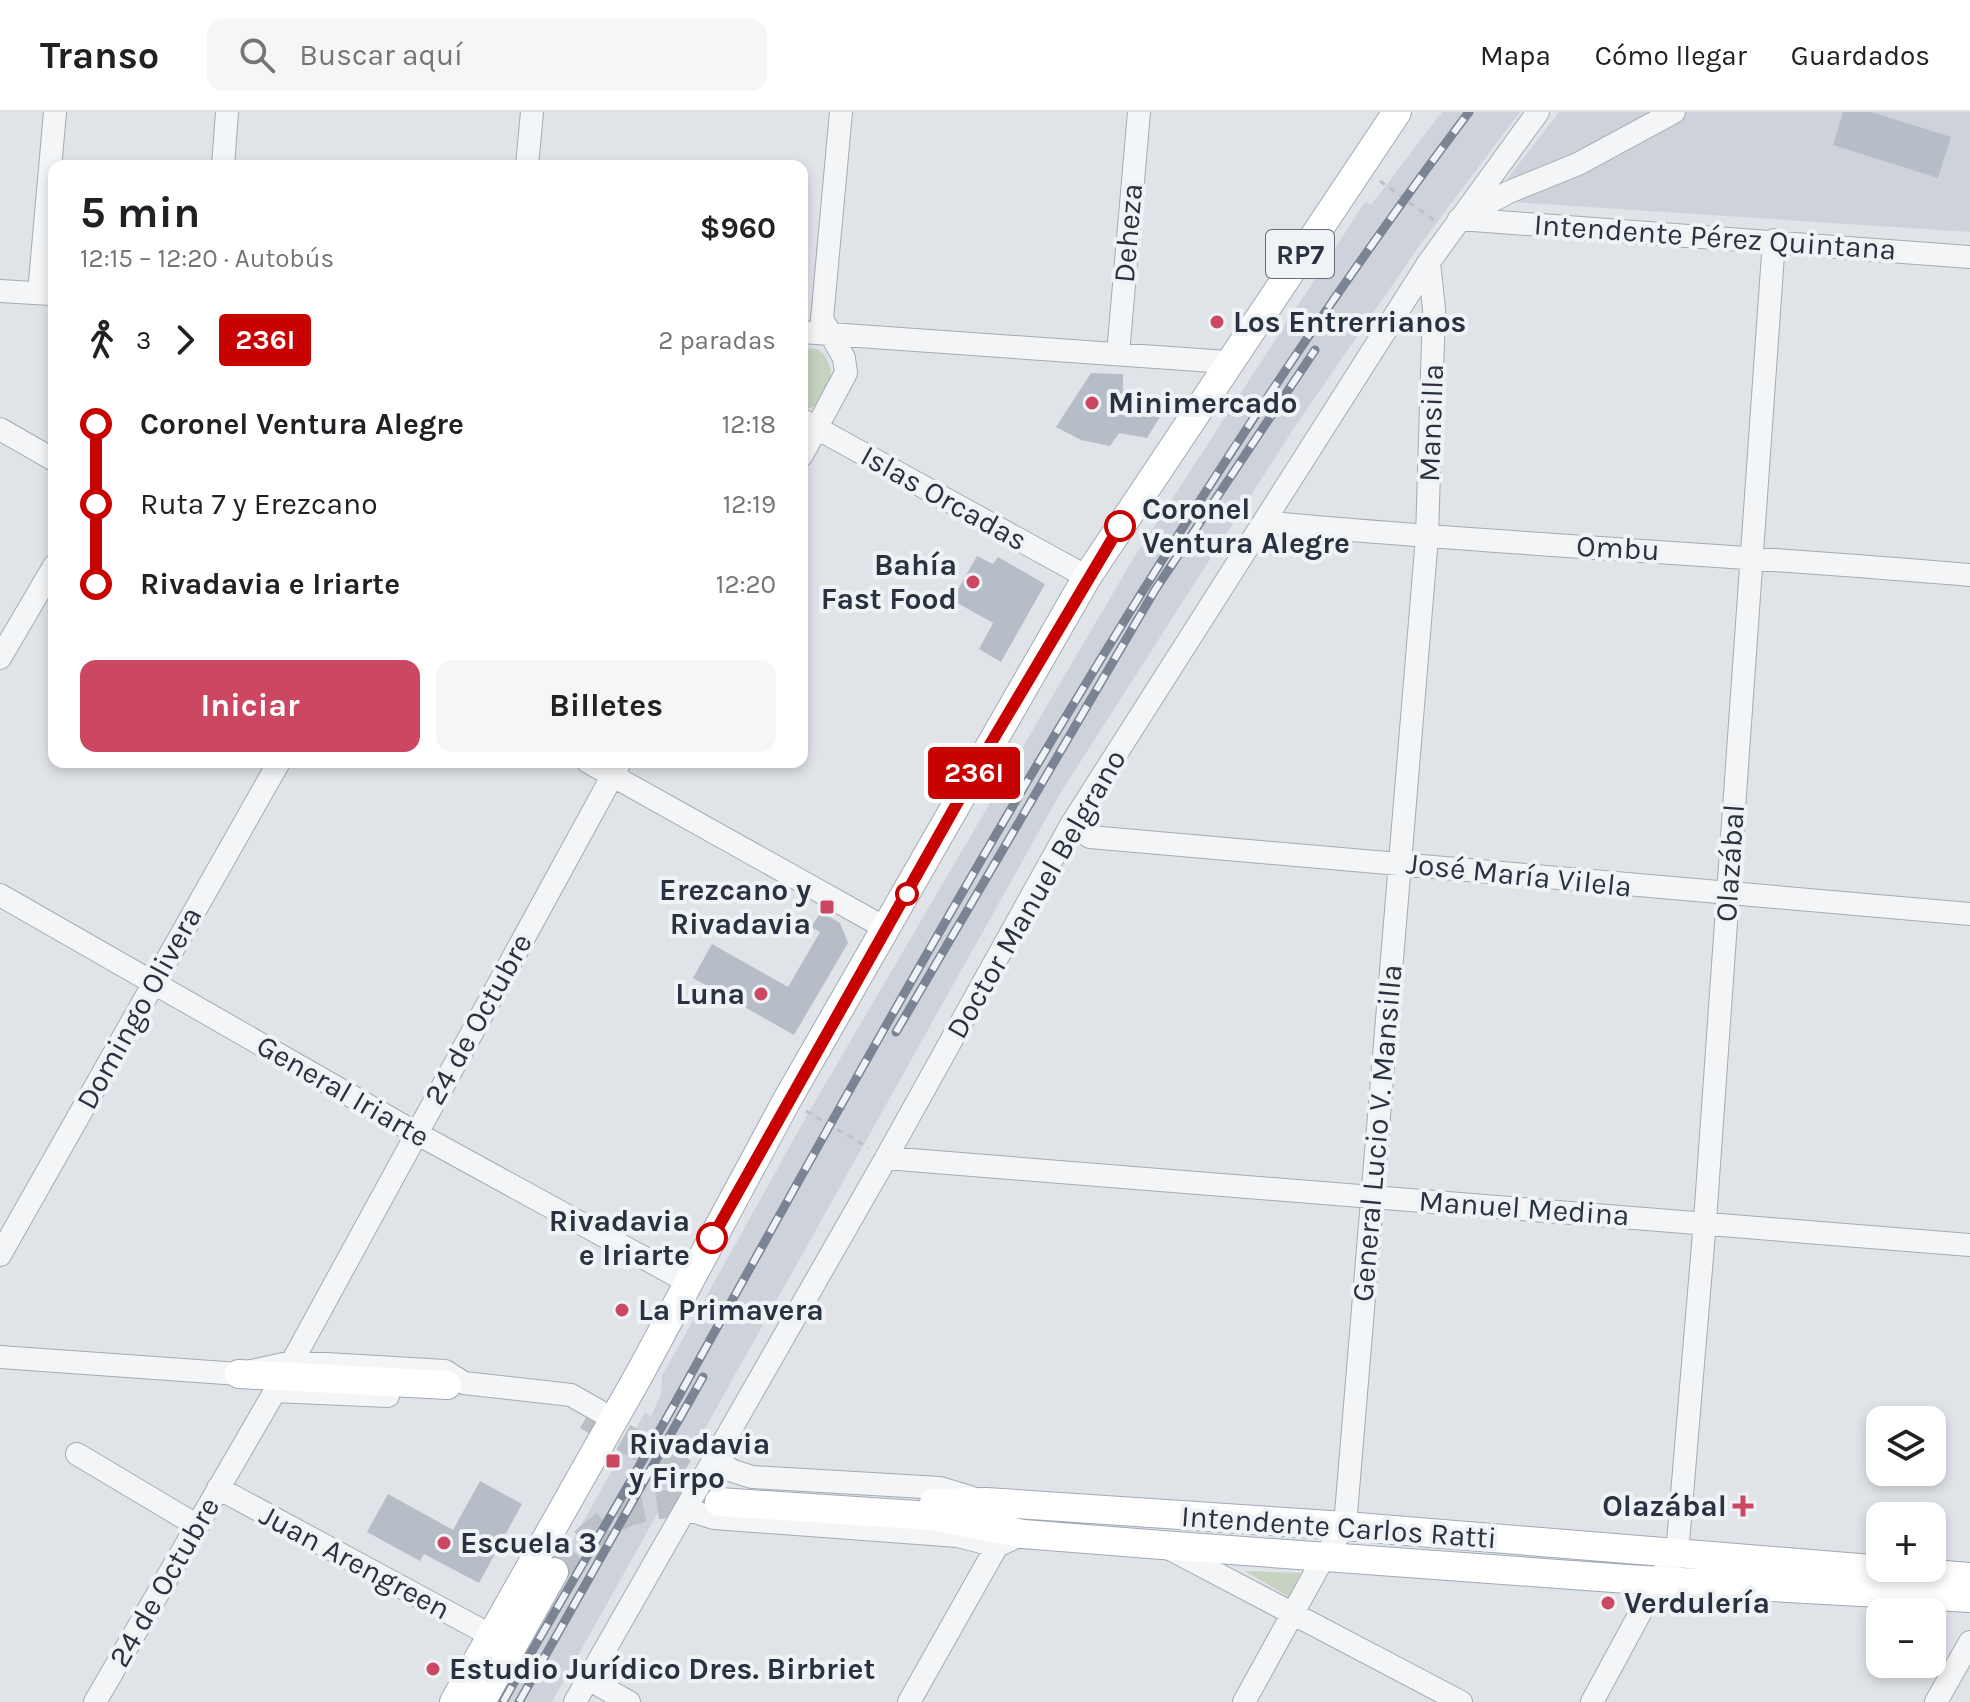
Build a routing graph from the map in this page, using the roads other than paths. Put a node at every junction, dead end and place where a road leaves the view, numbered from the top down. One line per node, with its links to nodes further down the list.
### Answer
1 (55, 112): 9 (street)
2 (227, 112): 10 (street)
3 (532, 112): 11 (street)
4 (841, 112): 20 (street)
5 (1139, 112): 21 (street, Deheza)
6 (1397, 112): 22 (main road, RP7)
7 (1538, 112): 12 (street, Doctor Manuel Belgrano)
8 (1674, 112): 12 (street)
9 (53, 160)
10 (223, 160)
11 (528, 160)
12 (1448, 221): 13 (street, Intendente Pérez Quintana); 16 (street, Doctor Manuel Belgrano)
13 (1774, 240): 15 (street, Intendente Pérez Quintana); 28 (street, Olazábal)
14 (48, 253): 18 (street)
15 (1970, 257)
16 (1429, 262): 26 (street, Doctor Manuel Belgrano); 27 (street, Mansilla)
17 (0, 291): 18 (street)
18 (46, 293)
19 (808, 332): 20 (street)
20 (828, 333): 21 (street); 23 (street)
21 (1118, 354): 22 (street)
22 (1227, 362): 31 (main road, RP7)
23 (810, 424): 31 (street, Islas Orcadas)
24 (0, 429): 25 (street)
25 (48, 457)
26 (1266, 519): 27 (street, Ombu); 35 (street, Doctor Manuel Belgrano)
27 (1427, 537): 28 (street, Ombu); 36 (street, General Lucio V. Mansilla)
28 (1752, 556): 29 (street, Ombu); 38 (street, Olazábal)
29 (1970, 575)
30 (48, 576): 32 (street)
31 (1087, 577): 40 (main road, RP7)
32 (0, 658)
33 (276, 768): 41 (street, Domingo Olivera)
34 (616, 768): 40 (street); 42 (street, 24 de Octubre)
35 (1071, 825): 36 (street, José María Vilela); 43 (street, Doctor Manuel Belgrano)
36 (1398, 863): 38 (street, José María Vilela); 44 (street, General Lucio V. Mansilla)
37 (0, 895): 41 (street, General Iriarte)
38 (1727, 895): 39 (street, José María Vilela); 45 (street, Olazábal)
39 (1970, 914)
40 (887, 929): 48 (main road, RP7)
41 (152, 983): 42 (street, General Iriarte); 47 (street, Domingo Olivera)
42 (416, 1133): 48 (street, General Iriarte); 51 (street, 24 de Octubre)
43 (886, 1158): 44 (street, Manuel Medina); 55 (street, Doctor Manuel Belgrano)
44 (1371, 1197): 45 (street, Manuel Medina); 60 (street, General Lucio V. Mansilla)
45 (1705, 1221): 46 (street, Manuel Medina); 64 (street, Olazábal)
46 (1970, 1245)
47 (0, 1255)
48 (688, 1282): 53 (main road, RP7)
49 (0, 1357): 50 (street)
50 (239, 1374): 51 (main road)
51 (291, 1378): 52 (main road); 52 (street); 56 (street, 24 de Octubre)
52 (455, 1384): 53 (street)
53 (613, 1419): 71 (main road, RP7)
54 (77, 1454): 59 (street)
55 (714, 1459): 57 (street, Intendente Carlos Ratti); 58 (street, Doctor Manuel Belgrano)
56 (218, 1488): 59 (street, 24 de Octubre); 71 (street, Juan Arengreen)
57 (986, 1502): 60 (main road, Intendente Carlos Ratti); 61 (main road, Intendente Carlos Ratti)
58 (686, 1509): 63 (street); 73 (street, Doctor Manuel Belgrano)
59 (196, 1525): 74 (street, 24 de Octubre)
60 (1345, 1526): 64 (main road, Intendente Carlos Ratti); 65 (street)
61 (1023, 1534): 62 (main road, Intendente Carlos Ratti); 63 (street, Intendente Carlos Ratti)
62 (1162, 1545): 65 (main road, Intendente Carlos Ratti); 70 (street)
63 (997, 1546): 79 (street)
64 (1677, 1554): 67 (main road, Intendente Carlos Ratti); 68 (street)
65 (1325, 1555): 68 (main road, Intendente Carlos Ratti); 70 (street)
66 (554, 1572): 76 (main road)
67 (1970, 1577)
68 (1658, 1580): 69 (main road, Intendente Carlos Ratti); 82 (street)
69 (1970, 1598)
70 (1293, 1614): 80 (street); 81 (street)
71 (492, 1636): 75 (main road, RP7)
72 (1970, 1642): 83 (street)
73 (588, 1679): 77 (street, Doctor Manuel Belgrano); 78 (street)
74 (95, 1702)
75 (454, 1702)
76 (481, 1702)
77 (575, 1702)
78 (629, 1702)
79 (909, 1702)
80 (1244, 1702)
81 (1461, 1702)
82 (1592, 1702)
83 (1936, 1702)

